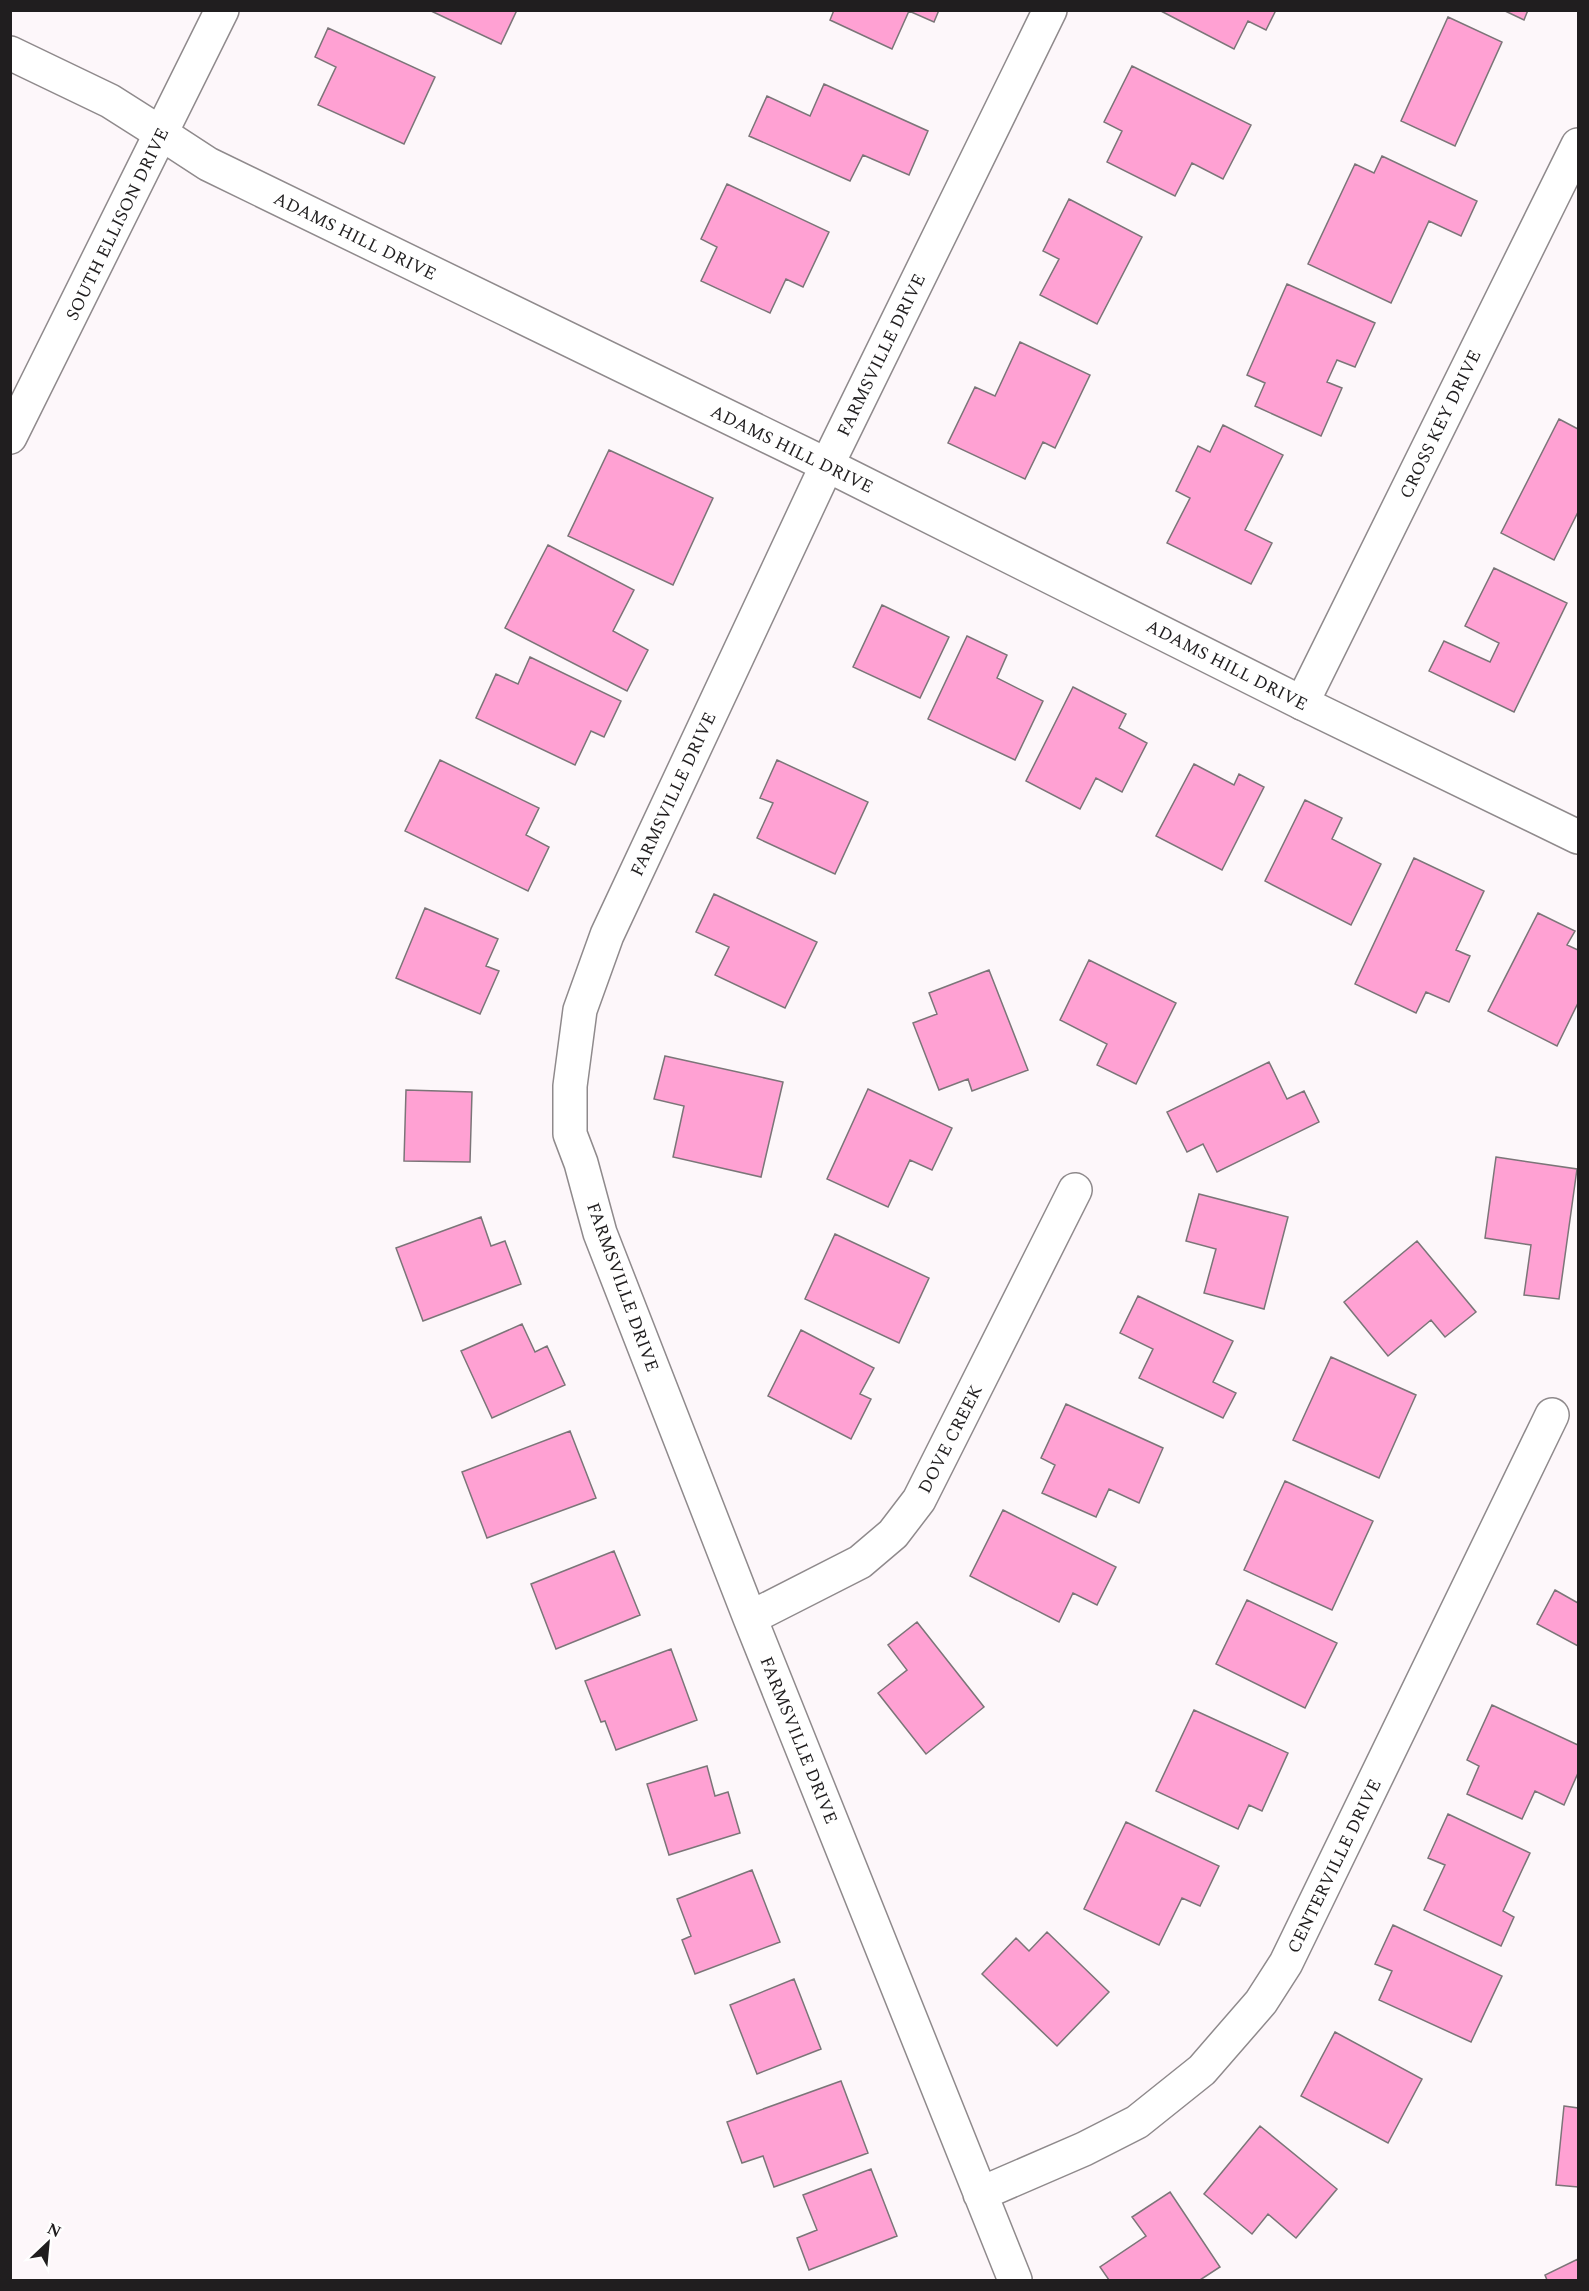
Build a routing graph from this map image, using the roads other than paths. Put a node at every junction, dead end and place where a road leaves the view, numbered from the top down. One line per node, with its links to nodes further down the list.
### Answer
1 (222, 10): 4 (street, SOUTH ELLISON DRIVE)
2 (1050, 10): 7 (street, FARMSVILLE DRIVE)
3 (10, 53): 4 (street, ADAMS HILL DRIVE)
4 (162, 134): 6 (street, SOUTH ELLISON DRIVE); 7 (street, ADAMS HILL DRIVE)
5 (1578, 145): 8 (street, CROSS KEY DRIVE)
6 (10, 437)
7 (827, 465): 8 (street, ADAMS HILL DRIVE); 12 (street, FARMSVILLE DRIVE)
8 (1302, 703): 9 (street, ADAMS HILL DRIVE)
9 (1578, 837)
10 (1075, 1190): 12 (street, DOVE CREEK)
11 (1552, 1415): 13 (street, CENTERVILLE DRIVE)
12 (750, 1618): 13 (street, FARMSVILLE DRIVE)
13 (980, 2194): 14 (street, FARMSVILLE DRIVE)
14 (1015, 2280)

